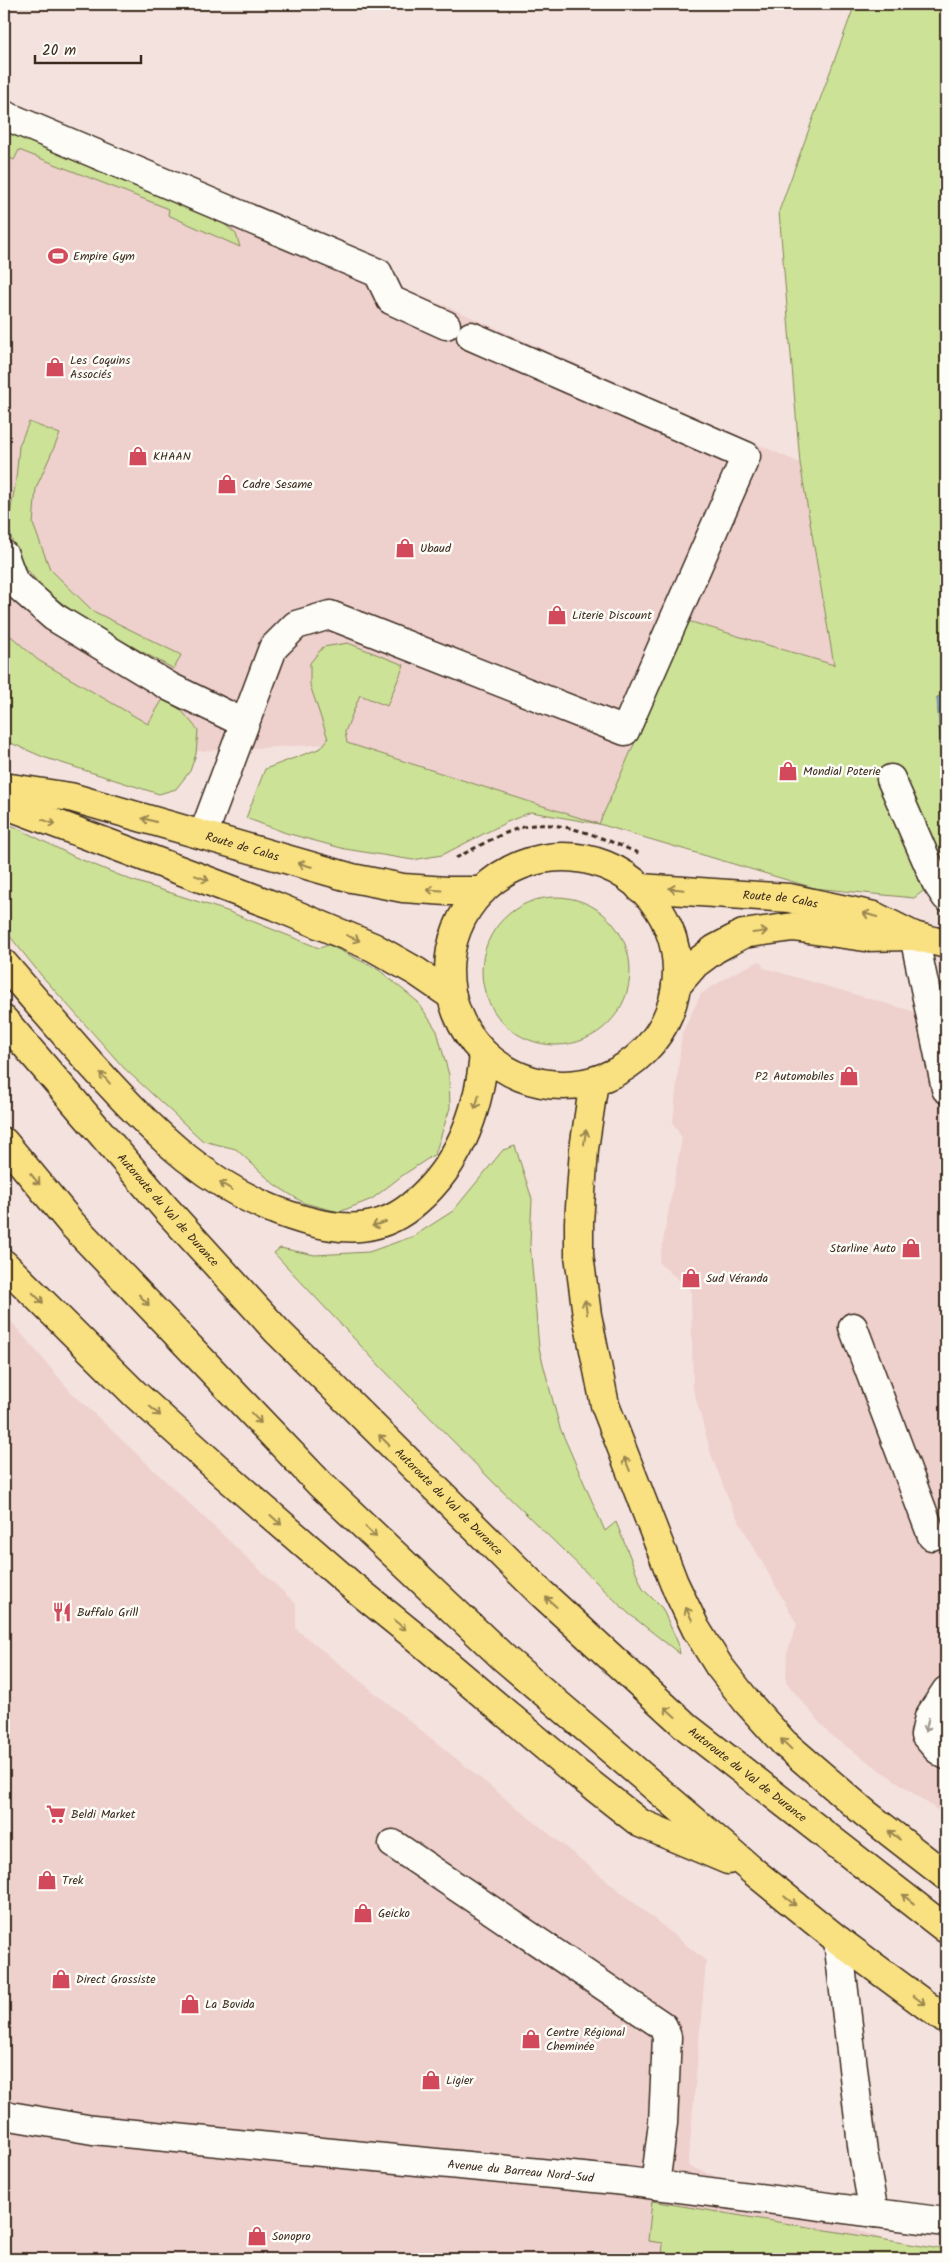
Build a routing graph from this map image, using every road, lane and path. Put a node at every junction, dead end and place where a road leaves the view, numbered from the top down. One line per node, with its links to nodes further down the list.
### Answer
1 (4, 114): 2 (street)
2 (446, 324)
3 (471, 336): 6 (street)
4 (4, 555): 5 (street)
5 (9, 579): 6 (street)
6 (244, 723): 10 (street)
7 (891, 779): 15 (street)
8 (4, 787): 10 (main road, Route de Calas, one-way to 8)
9 (4, 804): 20 (main road, one-way to 20)
10 (203, 835): 14 (main road, Route de Calas, one-way to 10)
11 (649, 857): 12 (path)
12 (450, 860)
13 (640, 888): 14 (main road); 16 (main road, Route de Calas, one-way to 13); 19 (main road)
14 (482, 891): 20 (main road)
15 (946, 897)
16 (914, 936): 17 (main road, Route de Calas); 19 (main road, Route de Calas, one-way to 16); 24 (street)
17 (946, 944)
18 (4, 964): 22 (main road, one-way to 18)
19 (676, 986): 23 (main road)
20 (452, 996): 22 (main road)
21 (4, 1020): 34 (main road, Autoroute du Val de Durance, one-way to 21)
22 (484, 1054): 23 (main road)
23 (594, 1081): 33 (main road, one-way to 23)
24 (946, 1089)
25 (4, 1142): 32 (main road, one-way to 32)
26 (4, 1264): 32 (main road, one-way to 32)
27 (853, 1327): 28 (street)
28 (932, 1536)
29 (946, 1691): 30 (street, one-way to 30)
30 (946, 1755)
31 (393, 1844): 40 (street)
32 (753, 1871): 35 (main road, one-way to 35)
33 (946, 1876)
34 (946, 1929)
35 (838, 1940): 36 (main road, one-way to 36); 41 (street)
36 (946, 2020)
37 (4, 2115): 38 (street, Avenue du Barreau Nord-Sud)
38 (94, 2130): 39 (street, Avenue du Barreau Nord-Sud); 40 (street, Avenue du Barreau Nord-Sud)
39 (4, 2132)
40 (655, 2185): 41 (street, Avenue du Barreau Nord-Sud)
41 (874, 2213): 42 (street, Avenue du Barreau Nord-Sud)
42 (946, 2222)

